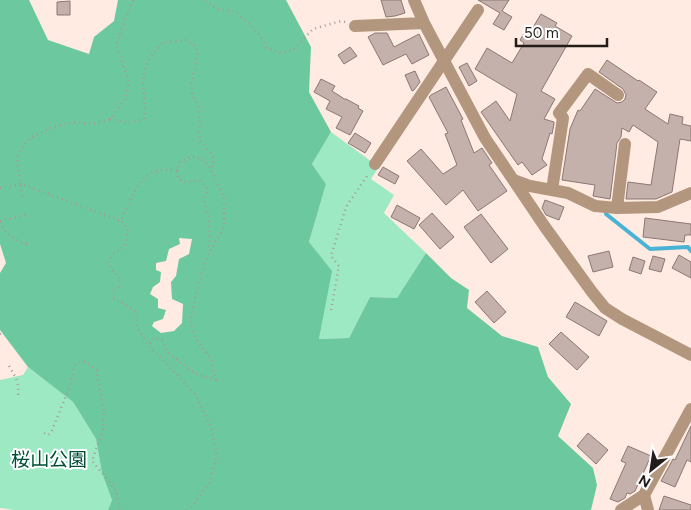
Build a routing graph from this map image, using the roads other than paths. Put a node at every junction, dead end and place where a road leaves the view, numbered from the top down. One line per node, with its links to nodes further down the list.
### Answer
1 (414, 0): 3 (street)
2 (478, 10): 5 (street)
3 (424, 23): 4 (street); 5 (street)
4 (355, 26)
5 (444, 61): 8 (street); 9 (street)
6 (618, 95): 10 (street)
7 (625, 144): 12 (street)
8 (375, 164)
9 (514, 180): 10 (street); 13 (street)
10 (552, 190): 12 (street)
11 (691, 193): 12 (street)
12 (617, 208)
13 (691, 355)
14 (691, 409): 15 (street)
15 (644, 495): 16 (street); 17 (street)
16 (621, 510)
17 (648, 510)

